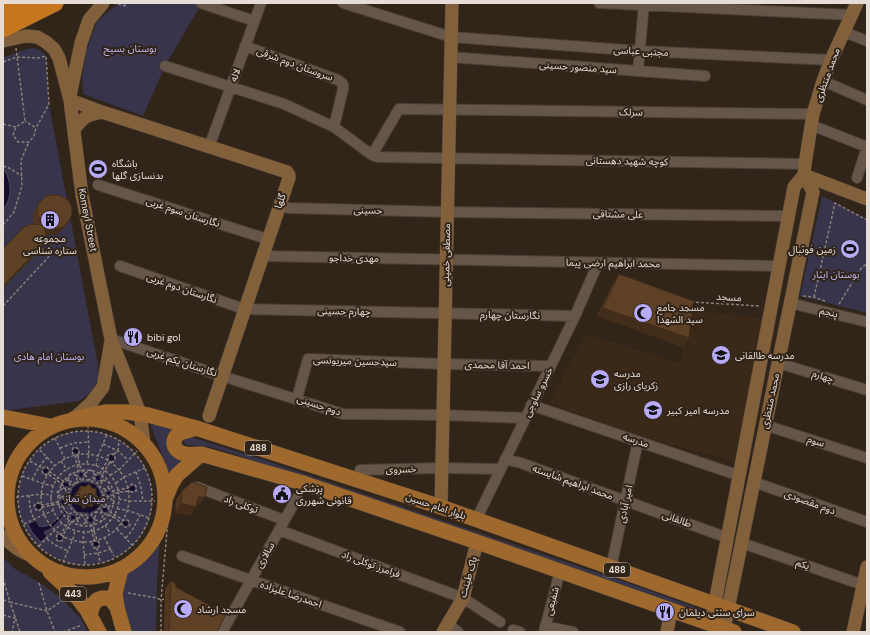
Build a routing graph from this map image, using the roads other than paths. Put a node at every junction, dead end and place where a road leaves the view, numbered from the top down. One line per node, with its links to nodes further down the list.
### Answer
1 (30, 3): 11 (highway)
2 (55, 3): 14 (highway)
3 (103, 3): 26 (street)
4 (202, 3): 12 (street)
5 (261, 3): 12 (street, لاله)
6 (343, 3): 15 (street)
7 (452, 3): 15 (street, مصطفی خمینی)
8 (599, 3): 9 (street)
9 (644, 4): 10 (street); 18 (street)
10 (855, 9): 13 (street, محمد منتظری)
11 (3, 14)
12 (254, 21): 17 (street, لاله)
13 (844, 32): 16 (street); 20 (street, محمد منتظری)
14 (7, 36): 26 (street)
15 (451, 37): 18 (street, مجتبی عباسی); 19 (street, مصطفی خمینی)
16 (867, 41)
17 (245, 46): 25 (street, لاله); 31 (street, سروستان دوم شرقی)
18 (640, 51): 20 (street, مجتبی عباسی); 22 (street)
19 (450, 58): 22 (street, سید منصور حسینی); 28 (street, مصطفی خمینی)
20 (831, 60): 24 (street, محمد منتظری)
21 (165, 66): 25 (street)
22 (638, 71): 23 (street, سید منصور حسینی)
23 (705, 76)
24 (823, 81): 27 (street); 30 (street, محمد منتظری)
25 (230, 87): 31 (street); 33 (street, لاله)
26 (70, 100): 29 (street, گلها); 32 (street, Komeyl Street)
27 (867, 100)
28 (449, 110): 30 (street, سرلک); 35 (street, سرلک); 36 (street, مصطفی خمینی)
29 (102, 112): 32 (street); 33 (street, گلها)
30 (812, 120): 34 (street); 37 (street, محمد منتظری)
31 (334, 127): 35 (street)
32 (74, 129): 55 (street, Komeyl Street)
33 (209, 147): 44 (street, گلها)
34 (867, 147): 38 (street)
35 (372, 155): 36 (street, کوچه شهید دهستانی)
36 (448, 159): 37 (street, کوچه شهید دهستانی); 42 (street, مصطفی خمینی)
37 (805, 169): 40 (street); 43 (street, محمد منتظری); 50 (street, محمد منتظری)
38 (857, 178)
39 (98, 185): 44 (street, نگارستان سوم غربی)
40 (867, 198)
41 (288, 208): 42 (street, حسینی)
42 (447, 212): 43 (street, علی مشتاقی); 46 (street, مصطفی خمینی)
43 (789, 216): 49 (street, محمد منتظری)
44 (267, 239): 45 (street, گلها)
45 (262, 256): 46 (street, مهدی خداجو); 51 (street, گلها)
46 (446, 260): 47 (street, محمد ابراهیم ارضی پیما); 52 (street, مصطفی خمینی)
47 (598, 263): 49 (street, محمد ابراهیم ارضی پیما); 53 (street, خسرو ساوجی)
48 (120, 266): 51 (street, نگارستان دوم غربی)
49 (780, 266): 80 (street, محمد منتظری)
50 (790, 303): 54 (street, پنجم); 56 (street, محمد منتظری)
51 (244, 310): 52 (street, چهارم حسینی); 59 (street, گلها)
52 (445, 313): 53 (street, نگارستان چهارم); 57 (street, مصطفی خمینی)
53 (574, 316): 58 (street, خسرو ساوجی)
54 (867, 322)
55 (111, 339): 59 (street, نگارستان یکم غربی); 63 (street, Komeyl Street); 68 (street, Komeyl Street)
56 (778, 363): 60 (street, چهارم); 69 (street, محمد منتظری)
57 (444, 364): 58 (street, احمد آقا محمدی); 61 (street, سیدحسین میریونسی); 64 (street, مصطفی خمینی)
58 (550, 366): 62 (street, خسرو ساوجی)
59 (222, 376): 61 (street, دوم حسینی); 65 (street, گلها)
60 (867, 390)
61 (297, 398): 64 (street, دوم حسینی)
62 (531, 405): 67 (street, خسرو ساوجی); 72 (street, مدرسه)
63 (140, 413): 68 (main road, بلوار امام حسین / 488); 70 (main road, بلوار امام حسین / 488); 73 (street, Komeyl Street)
64 (442, 415): 67 (street, دوم حسینی); 77 (street, مصطفی خمینی)
65 (209, 416)
66 (3, 417): 71 (main road)
67 (525, 418): 76 (street, خسرو ساوجی)
68 (73, 419): 71 (main road); 73 (main road)
69 (765, 425): 75 (street, سوم); 81 (street, محمد منتظری)
70 (196, 428): 74 (main road, بلوار امام حسین); 87 (main road, بلوار امام حسین / 488)
71 (53, 432): 86 (main road)
72 (638, 441): 80 (street, مدرسه); 84 (street, امیر آبادی)
73 (139, 448): 85 (main road)
74 (201, 454): 85 (main road); 94 (main road, بلوار امام حسین / 488)
75 (867, 458)
76 (505, 459): 78 (street, خسرو ساوجی); 84 (street, محمد ابراهیم شایسته)
77 (441, 468): 78 (street, خسروی); 79 (street, خسروی); 87 (street, مصطفی خمینی)
78 (500, 469): 89 (street, خسرو ساوجی)
79 (360, 470)
80 (740, 476): 93 (street, محمد منتظری)
81 (754, 482): 90 (street, دوم مقصودی); 95 (street, محمد منتظری)
82 (197, 487): 88 (street, توکلی راد)
83 (297, 498): 88 (street, سالاری)
84 (625, 501): 93 (street, طالقانی); 99 (street, امیر آبادی)
85 (163, 503): 98 (main road)
86 (9, 504): 96 (main road)
87 (440, 507): 89 (main road, بلوار امام حسین / 488)
88 (284, 520): 91 (street, سالاری)
89 (476, 520): 99 (main road, بلوار امام حسین / 488)
90 (867, 522)
91 (279, 530): 104 (street, سالاری); 106 (street, فرامرز توکلی راد)
92 (3, 536): 96 (street)
93 (728, 538): 101 (street, محمد منتظری)
94 (477, 542): 102 (main road, بلوار امام حسین / 488); 106 (street, پاک طینت)
95 (742, 542): 103 (street, محمد منتظری); 105 (street, یکم)
96 (37, 554): 98 (main road); 110 (main road, 443)
97 (182, 556): 104 (street, احمدرضا علیزاده)
98 (118, 563): 107 (main road)
99 (611, 568): 108 (main road, بلوار امام حسین / 488)
100 (867, 568): 105 (street)
101 (722, 569): 103 (street); 108 (street, محمد منتظری)
102 (560, 571): 109 (main road, بلوار امام حسین / 488); 114 (street, شفیعی)
103 (735, 573): 108 (street, محمد منتظری)
104 (251, 580): 115 (street, سالاری); 118 (street, احمدرضا علیزاده)
105 (864, 585): 122 (street)
106 (463, 598): 111 (street, فرامرز توکلی راد); 113 (street, پاک طینت)
107 (117, 607): 110 (main road); 117 (main road)
108 (722, 607): 112 (street, محمد منتظری); 121 (main road, بلوار امام حسین / 488)
109 (671, 610): 112 (main road, بلوار امام حسین / 488); 120 (street)
110 (87, 620): 116 (main road, 443)
111 (500, 622)
112 (723, 628)
113 (450, 629)
114 (545, 629): 119 (street)
115 (224, 631)
116 (99, 632)
117 (134, 632)
118 (400, 632)
119 (573, 632)
120 (667, 632)
121 (792, 632)
122 (853, 632)

